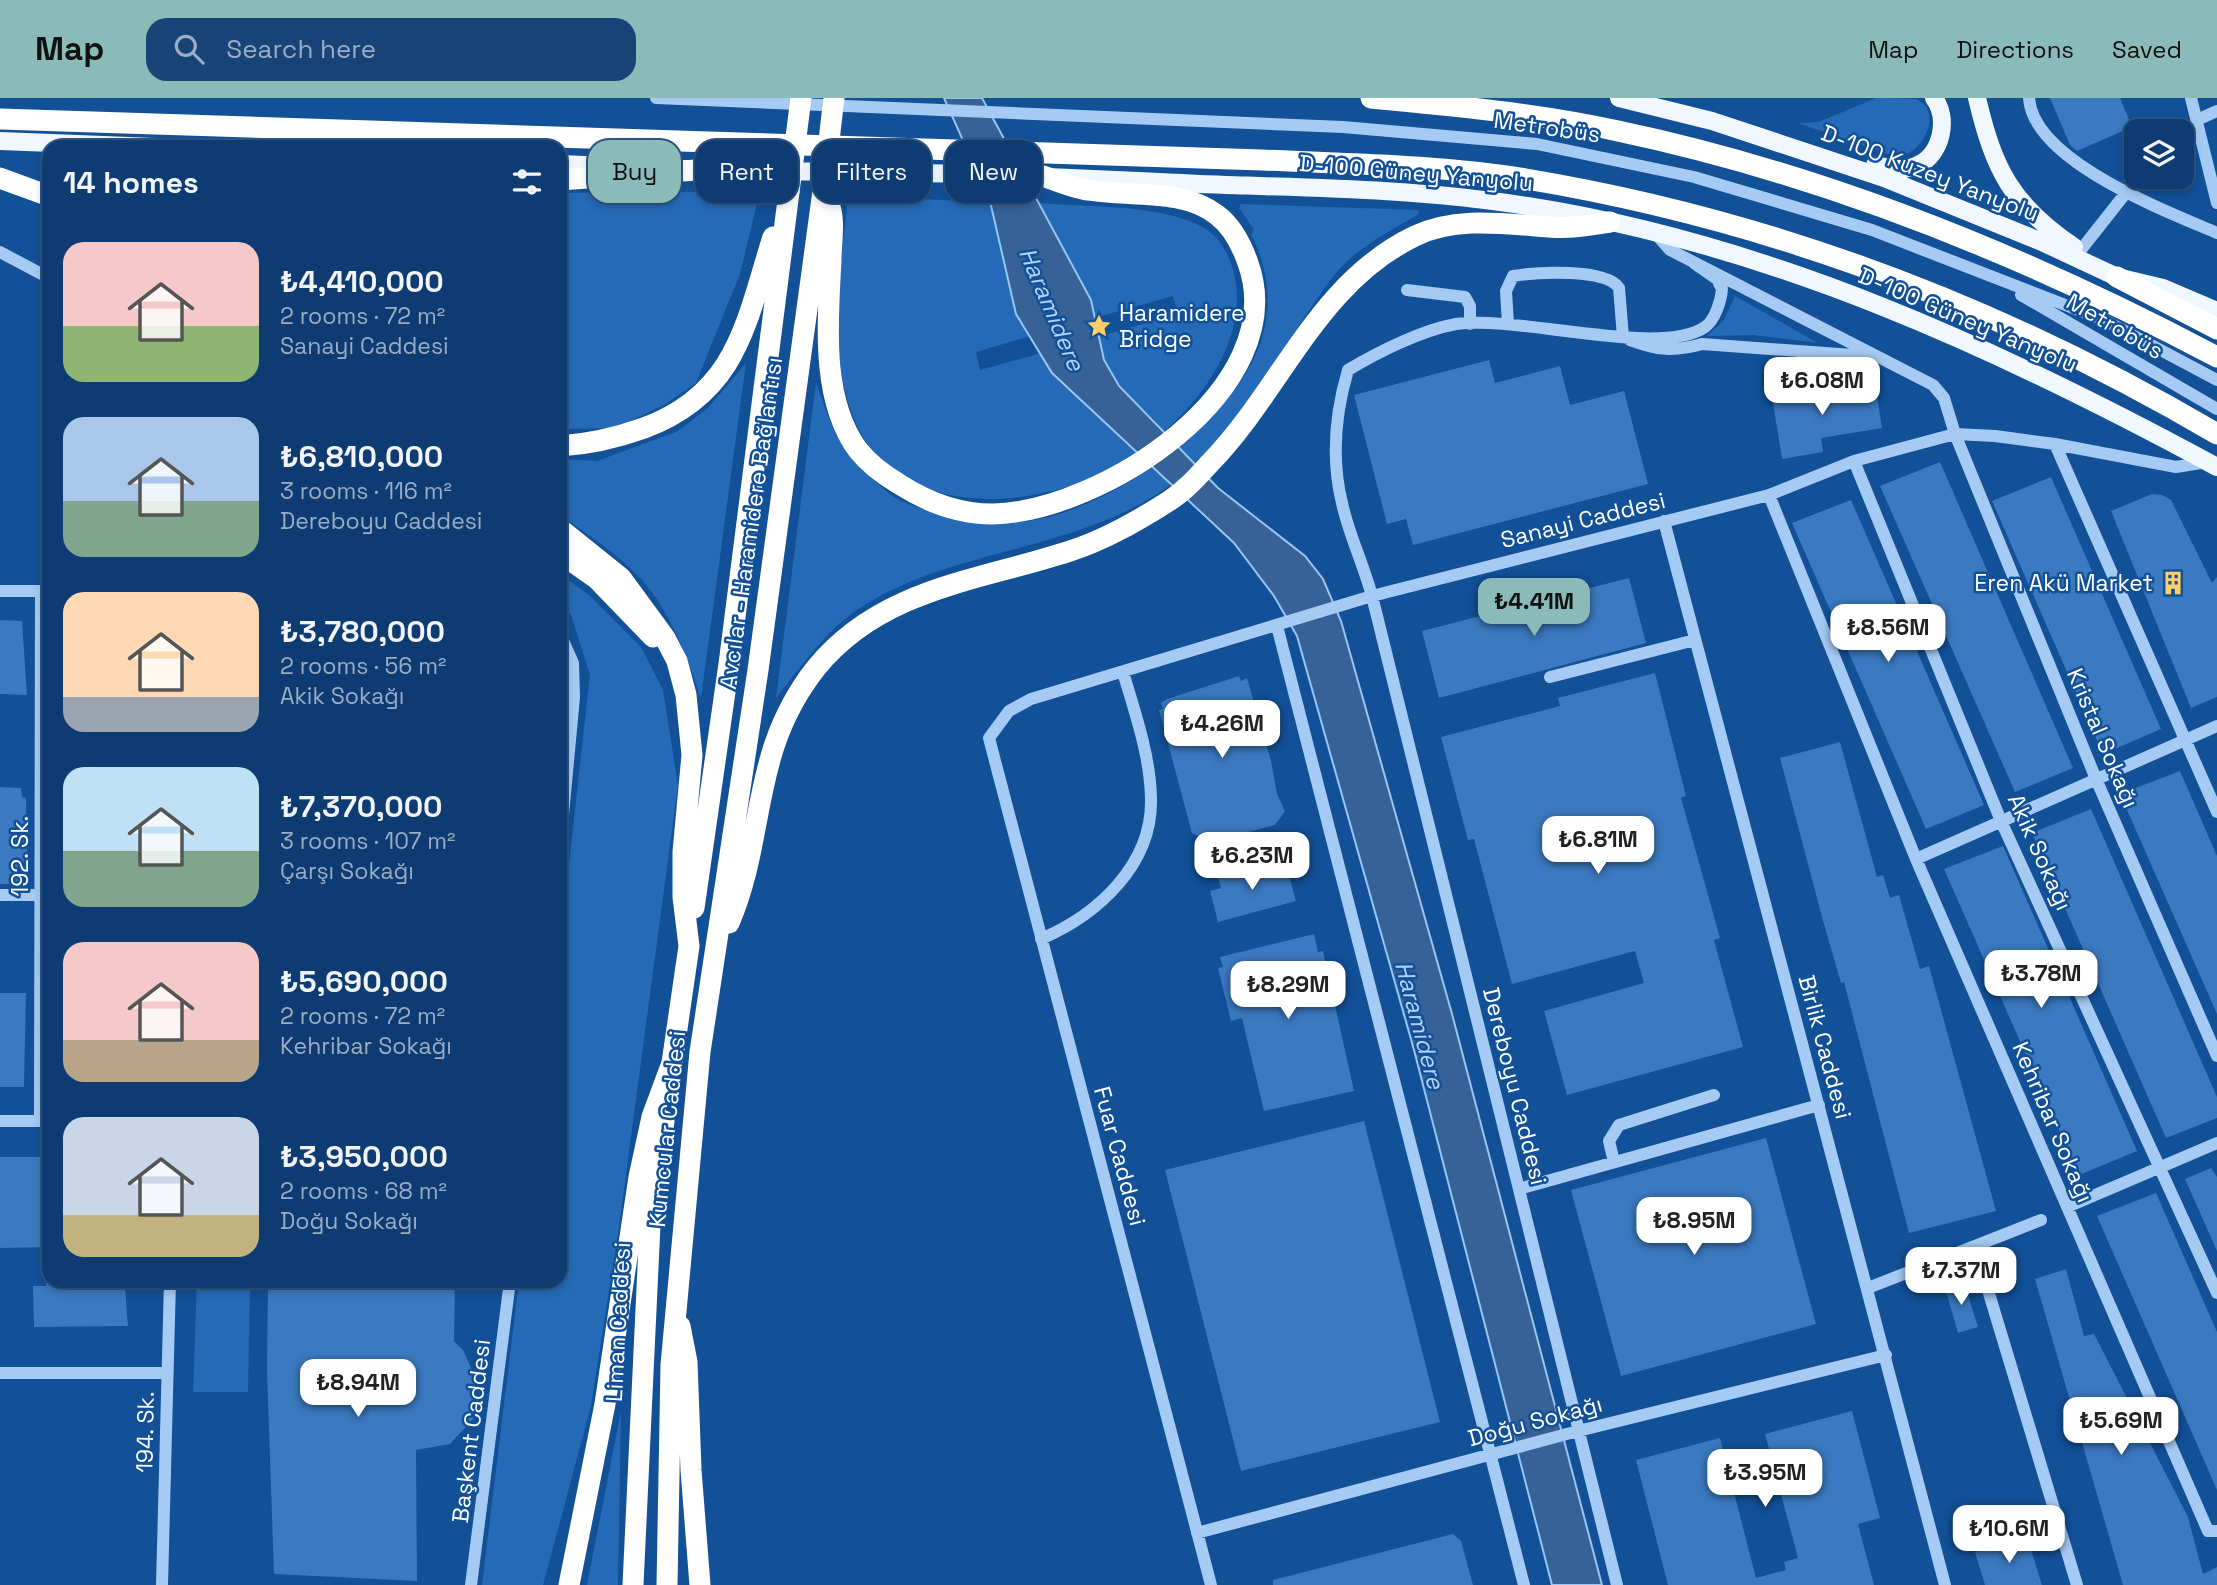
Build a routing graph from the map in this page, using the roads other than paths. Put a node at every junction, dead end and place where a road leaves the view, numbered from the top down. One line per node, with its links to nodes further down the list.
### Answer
1 (656, 98): 41 (street, Metrobüs)
2 (800, 98): 13 (highway, Avcılar - Haramidere Bağlantısı, bridge)
3 (834, 98): 14 (highway, Avcılar - Haramidere Bağlantısı, bridge)
4 (1371, 98): 49 (highway)
5 (1619, 98): 17 (main road, D-100 Kuzey Yanyolu)
6 (1934, 98): 17 (main road)
7 (2029, 98): 27 (street)
8 (2191, 98): 12 (street)
9 (1979, 101): 36 (main road)
10 (2217, 111): 12 (street)
11 (0, 119): 52 (highway)
12 (2197, 120): 32 (street)
13 (795, 140)
14 (829, 140)
15 (0, 141): 16 (main road)
16 (42, 143)
17 (1791, 147): 40 (main road, D-100 Kuzey Yanyolu)
18 (567, 164): 19 (main road, D-100 Güney Yanyolu)
19 (695, 170)
20 (695, 170): 25 (highway)
21 (798, 172): 22 (main road, D-100 Güney Yanyolu)
22 (945, 174)
23 (1042, 176): 31 (highway); 33 (main road, D-100 Güney Yanyolu)
24 (0, 178): 26 (highway)
25 (567, 179)
26 (42, 193)
27 (2125, 194): 35 (street); 36 (street)
28 (785, 203): 55 (highway)
29 (788, 203): 83 (highway, Avcılar - Haramidere Bağlantısı)
30 (821, 203): 85 (highway, Avcılar - Haramidere Bağlantısı)
31 (829, 203)
32 (2217, 203)
33 (1610, 222): 34 (main road, D-100 Güney Yanyolu); 85 (highway)
34 (1656, 233): 38 (street); 57 (main road, D-100 Güney Yanyolu)
35 (2217, 233)
36 (2080, 251): 40 (main road)
37 (0, 252): 39 (street)
38 (1694, 263): 47 (street); 48 (street, Kristal Sokağı)
39 (42, 274)
40 (2117, 277): 43 (main road, D-100 Kuzey Yanyolu); 46 (highway)
41 (1994, 278): 50 (street, Metrobüs); 51 (street, Metrobüs)
42 (1407, 290): 44 (street)
43 (2217, 311)
44 (1470, 324): 45 (street); 64 (street, Dereboyu Caddesi)
45 (1508, 324): 47 (street); 47 (street)
46 (2217, 329)
47 (1623, 337): 48 (street)
48 (1872, 356): 53 (street, Kristal Sokağı)
49 (2217, 357)
50 (2217, 380)
51 (2217, 409)
52 (2217, 434)
53 (1955, 435): 54 (street, Sanayi Caddesi); 56 (street, Sanayi Caddesi); 75 (street, Kristal Sokağı)
54 (2055, 444): 57 (street, Sanayi Caddesi); 73 (street)
55 (567, 445)
56 (1854, 461): 58 (street, Sanayi Caddesi); 78 (street, Akik Sokağı)
57 (2212, 464)
58 (1769, 495): 59 (street, Sanayi Caddesi); 79 (street, Kehribar Sokağı)
59 (1664, 521): 64 (street, Sanayi Caddesi); 66 (street, Birlik Caddesi)
60 (567, 535): 68 (highway)
61 (567, 558): 68 (highway)
62 (0, 591): 63 (street)
63 (42, 591)
64 (1372, 596): 65 (street, Sanayi Caddesi); 95 (street, Dereboyu Caddesi)
65 (1277, 626): 69 (street, Sanayi Caddesi); 108 (street)
66 (1695, 640): 70 (street); 89 (street, Birlik Caddesi)
67 (567, 650): 74 (street)
68 (677, 661): 83 (highway)
69 (1123, 672): 72 (street, Sanayi Caddesi); 82 (street)
70 (1550, 677)
71 (2217, 726): 73 (street)
72 (989, 738): 82 (street, Fuar Caddesi)
73 (2186, 740): 75 (street); 76 (street)
74 (567, 772)
75 (2096, 779): 78 (street); 86 (street, Kristal Sokağı)
76 (2217, 812)
77 (42, 819): 81 (street, 192. Sk.)
78 (2001, 821): 79 (street); 94 (street, Akik Sokağı)
79 (1916, 859): 96 (street, Kehribar Sokağı)
80 (0, 895): 81 (street)
81 (41, 895): 84 (street, 192. Sk.)
82 (1041, 939): 111 (street, Fuar Caddesi)
83 (689, 946): 87 (highway)
84 (42, 952)
85 (715, 954): 103 (highway, Kumcular Caddesi)
86 (2217, 1056)
87 (673, 1063): 109 (highway); 116 (highway, Liman Caddesi)
88 (1714, 1095): 93 (street)
89 (1819, 1105): 93 (street); 101 (street, Birlik Caddesi)
90 (0, 1121): 91 (street)
91 (42, 1121)
92 (2217, 1143): 94 (street)
93 (1614, 1162): 95 (street)
94 (2161, 1165): 96 (street); 102 (street, Akik Sokağı)
95 (1519, 1189): 107 (street, Dereboyu Caddesi)
96 (2067, 1207): 110 (street, Kehribar Sokağı)
97 (2041, 1220): 98 (street)
98 (1975, 1247): 101 (street); 123 (street)
99 (170, 1288): 106 (street, 194. Sk.)
100 (509, 1288): 113 (street, Başkent Caddesi)
101 (1868, 1288): 104 (street, Birlik Caddesi)
102 (2217, 1293)
103 (675, 1311): 117 (highway); 118 (highway)
104 (1886, 1355): 107 (street, Doğu Sokağı); 122 (street, Birlik Caddesi)
105 (0, 1373): 106 (street)
106 (167, 1373): 112 (street, 194. Sk.)
107 (1578, 1431): 108 (street, Doğu Sokağı); 121 (street, Dereboyu Caddesi)
108 (1490, 1454): 111 (street, Doğu Sokağı); 120 (street)
109 (582, 1517): 114 (highway); 115 (highway)
110 (2213, 1531)
111 (1197, 1533): 119 (street, Fuar Caddesi)
112 (162, 1585)
113 (471, 1585)
114 (556, 1585)
115 (569, 1585)
116 (633, 1585)
117 (667, 1585)
118 (700, 1585)
119 (1211, 1585)
120 (1524, 1585)
121 (1617, 1585)
122 (1945, 1585)
123 (2077, 1585)

